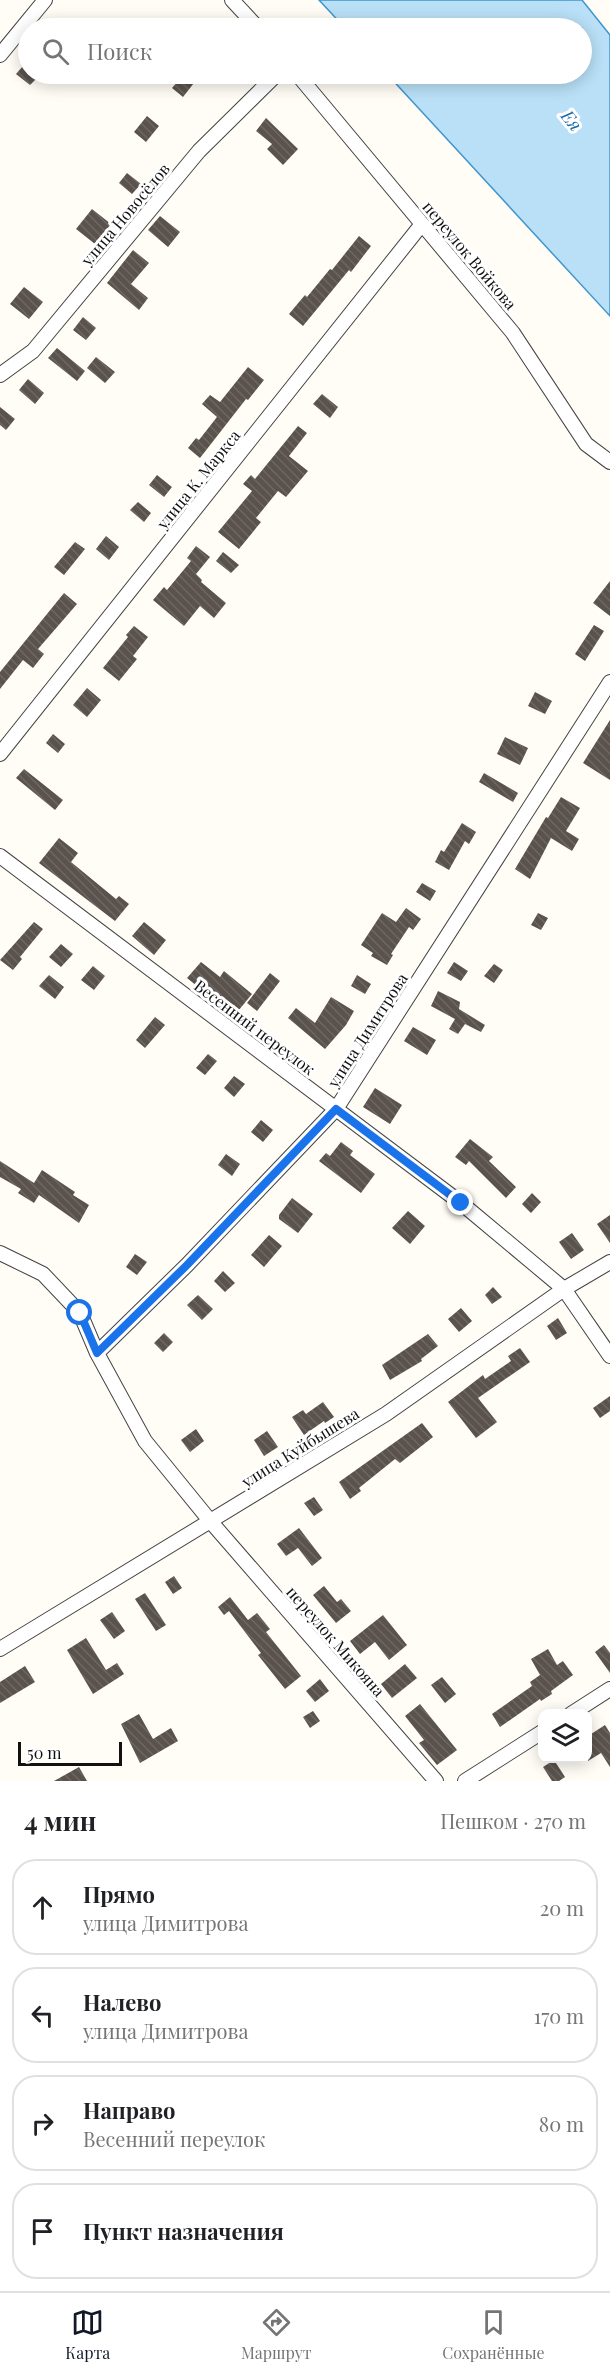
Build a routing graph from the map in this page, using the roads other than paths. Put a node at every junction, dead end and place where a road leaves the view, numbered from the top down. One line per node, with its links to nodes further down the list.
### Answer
1 (45, 0): 3 (street)
2 (232, 0): 4 (street)
3 (30, 18)
4 (249, 18)
5 (18, 33): 6 (street)
6 (0, 55)
7 (267, 84): 10 (street, улица Новосёлов)
8 (305, 84): 9 (street, переулок Войкова)
9 (422, 224): 11 (street, переулок Войкова); 13 (street, улица К. Маркса)
10 (0, 375)
11 (610, 462)
12 (610, 682): 15 (street, улица Димитрова)
13 (0, 754)
14 (0, 856): 15 (street, Весенний переулок)
15 (336, 1109): 18 (street, Весенний переулок); 19 (street, улица Димитрова)
16 (0, 1253): 19 (street)
17 (610, 1262): 18 (street, улица Куйбышева)
18 (564, 1289): 20 (street, Весенний переулок); 21 (street, улица Куйбышева)
19 (97, 1353): 21 (street)
20 (610, 1356)
21 (212, 1522): 22 (street, улица Куйбышева); 26 (street, переулок Микояна)
22 (0, 1648)
23 (610, 1689): 24 (street)
24 (578, 1709)
25 (538, 1735): 27 (street)
26 (436, 1781)
27 (465, 1781)

